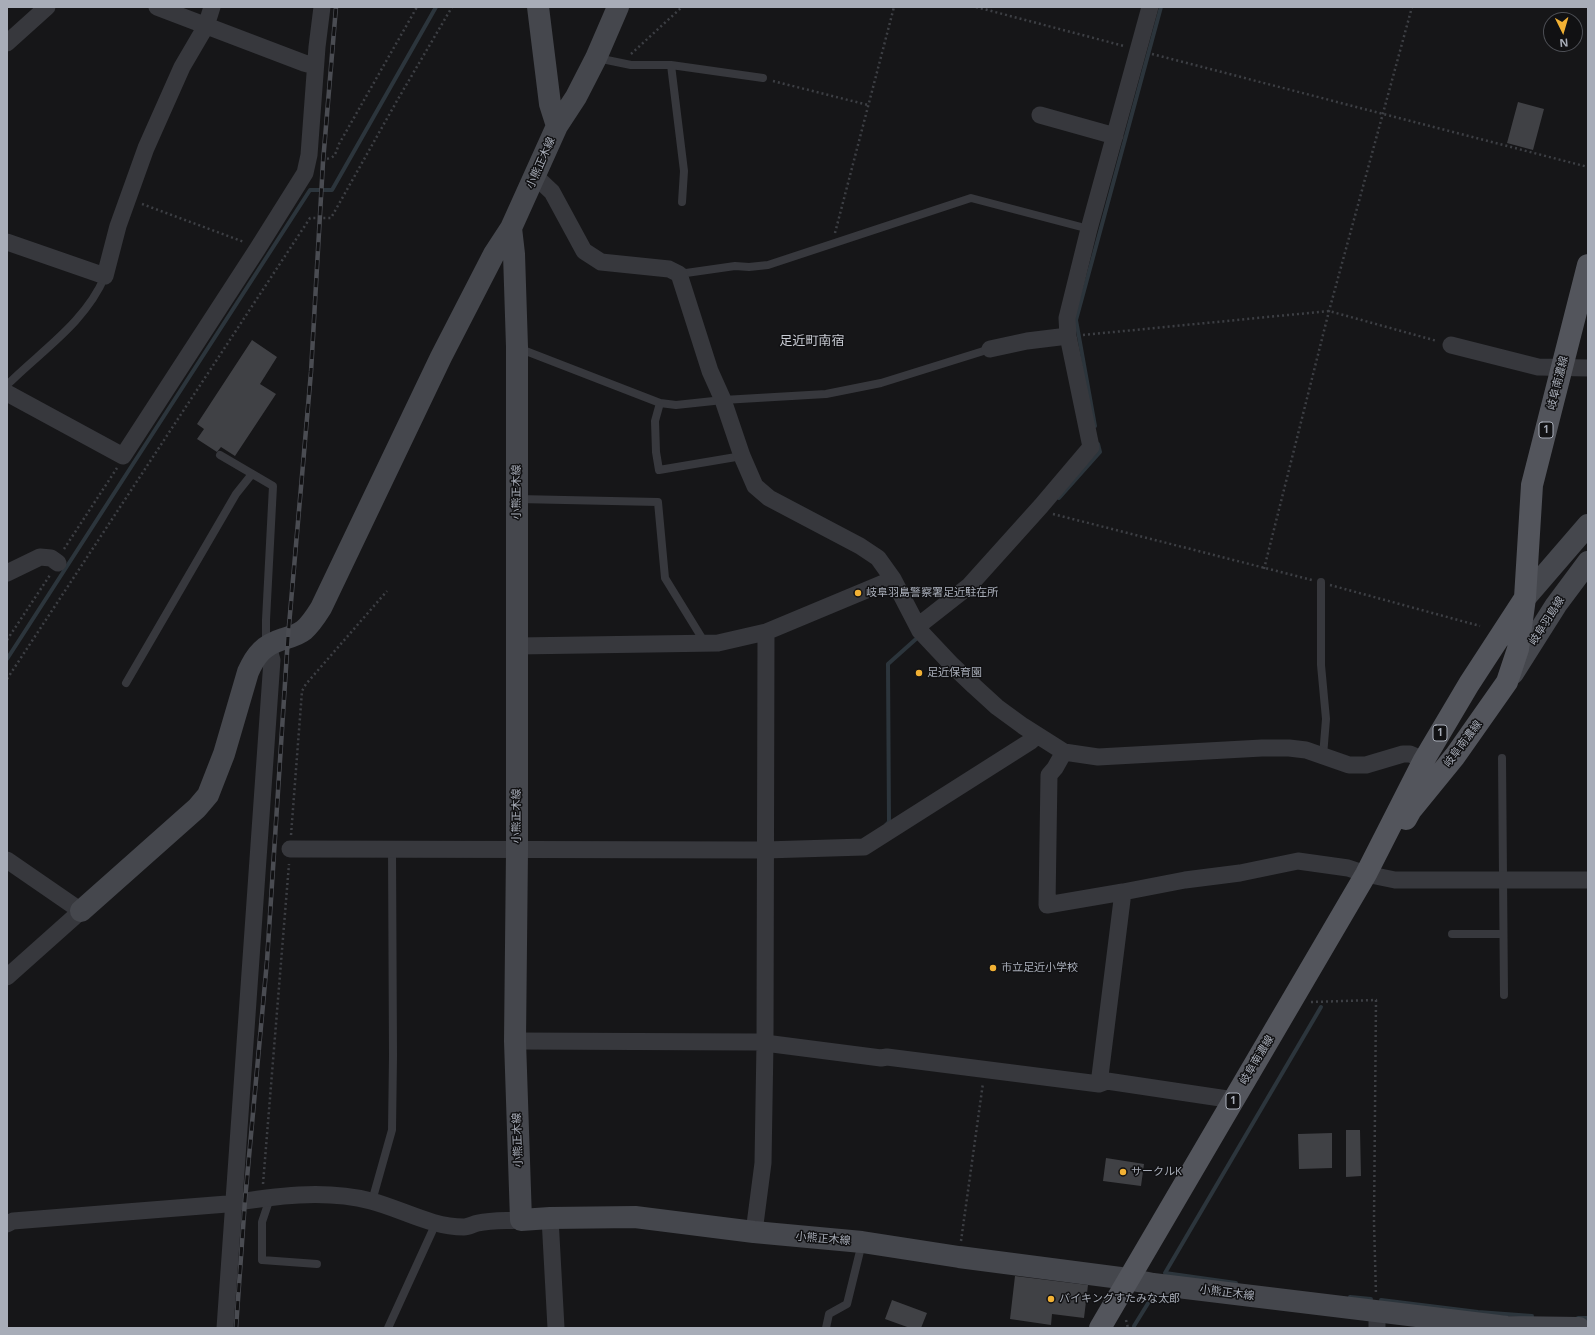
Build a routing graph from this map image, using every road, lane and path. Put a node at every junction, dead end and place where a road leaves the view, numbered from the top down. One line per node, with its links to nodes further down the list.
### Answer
1 (47, 7): 15 (street)
2 (157, 7): 14 (street)
3 (212, 7): 14 (street)
4 (322, 7): 20 (street)
5 (417, 7): 27 (path)
6 (452, 7): 73 (path)
7 (538, 7): 25 (main road, 小熊正木線)
8 (618, 7): 17 (main road)
9 (682, 7): 18 (path)
10 (894, 7): 22 (path)
11 (976, 7): 16 (path)
12 (1150, 7): 16 (street)
13 (1412, 7): 23 (path)
14 (206, 26): 20 (street); 30 (street)
15 (7, 43)
16 (1139, 50): 23 (path); 26 (street)
17 (596, 58): 18 (lane); 25 (main road)
18 (631, 65): 19 (lane)
19 (671, 65): 21 (lane); 31 (lane)
20 (315, 66): 36 (street)
21 (763, 78): 22 (path)
22 (868, 105): 35 (path)
23 (1383, 114): 28 (path); 40 (path)
24 (1040, 115): 26 (street)
25 (557, 126): 29 (main road, 小熊正木線)
26 (1116, 136): 33 (street)
27 (337, 152)
28 (1588, 167)
29 (535, 176): 32 (main road, 小熊正木線); 38 (street)
30 (128, 199): 36 (path); 39 (street)
31 (682, 202)
32 (511, 228): 43 (main road, 小熊正木線); 72 (main road)
33 (1089, 229): 35 (lane); 41 (street)
34 (7, 242): 39 (street)
35 (834, 243): 38 (lane)
36 (258, 248): 52 (street)
37 (1588, 265): 45 (main road, 岐阜南濃線 / 1)
38 (679, 274): 49 (street)
39 (105, 276): 47 (lane)
40 (1328, 311): 41 (path); 42 (path); 60 (path)
41 (1068, 336): 44 (street); 56 (street)
42 (1451, 345): 45 (street)
43 (517, 347): 50 (lane); 55 (main road, 小熊正木線)
44 (990, 349): 49 (lane)
45 (1562, 368): 46 (street); 65 (main road, 岐阜南濃線 / 1)
46 (1588, 368)
47 (7, 385)
48 (7, 393): 52 (street)
49 (723, 400): 50 (lane); 53 (street)
50 (660, 403): 53 (lane)
51 (220, 455): 54 (lane)
52 (123, 456): 58 (path)
53 (742, 456): 62 (street)
54 (252, 474): 72 (lane); 75 (lane)
55 (517, 499): 70 (lane); 71 (main road, 小熊正木線)
56 (1041, 506): 60 (path); 66 (street)
57 (1588, 525): 65 (main road)
58 (57, 562): 61 (street); 69 (path)
59 (1588, 562): 74 (main road, 岐阜羽島線)
60 (1264, 569): 63 (path)
61 (7, 573)
62 (893, 579): 66 (street); 68 (street)
63 (1321, 582): 67 (path); 78 (lane)
64 (387, 591): 81 (path)
65 (1525, 598): 74 (main road, 岐阜南濃線 / 1); 80 (main road, 岐阜南濃線 / 1)
66 (918, 626): 76 (street)
67 (1480, 626)
68 (766, 632): 70 (street); 84 (street)
69 (7, 640)
70 (705, 643): 71 (street)
71 (517, 646): 83 (main road, 小熊正木線)
72 (267, 647): 90 (main road); 103 (street)
73 (7, 680)
74 (1508, 682): 86 (main road, 岐阜南濃線 / 1)
75 (126, 683)
76 (1037, 734): 77 (street); 84 (street)
77 (1064, 752): 78 (street); 89 (street)
78 (1324, 756): 80 (street)
79 (1502, 758): 87 (lane)
80 (1424, 760): 86 (main road, 岐阜南濃線 / 1)
81 (290, 849): 82 (street); 101 (path)
82 (392, 850): 83 (street); 102 (lane)
83 (517, 850): 84 (street); 96 (main road, 小熊正木線)
84 (765, 850): 97 (street)
85 (7, 860): 90 (street)
86 (1366, 874): 87 (street); 89 (street); 95 (main road, 岐阜南濃線 / 1)
87 (1503, 880): 88 (street); 92 (lane)
88 (1588, 880)
89 (1123, 892): 99 (street)
90 (81, 911): 93 (street)
91 (1452, 934): 92 (lane)
92 (1503, 934): 94 (lane)
93 (7, 977)
94 (1504, 995)
95 (1295, 996): 100 (main road, 岐阜南濃線 / 1); 113 (path)
96 (515, 1041): 97 (street); 105 (main road, 小熊正木線)
97 (765, 1043): 98 (street); 108 (street)
98 (985, 1069): 99 (street); 110 (path)
99 (1099, 1084): 100 (street)
100 (1234, 1100): 112 (main road, 岐阜南濃線 / 1)
101 (266, 1198): 102 (street); 103 (street); 111 (lane)
102 (372, 1201): 106 (street)
103 (234, 1203): 107 (street); 114 (street)
104 (550, 1218): 105 (main road, 小熊正木線); 108 (main road, 小熊正木線); 116 (street)
105 (521, 1220): 106 (street)
106 (436, 1223): 115 (lane)
107 (7, 1224)
108 (754, 1232): 109 (main road, 小熊正木線)
109 (862, 1242): 110 (main road, 小熊正木線); 117 (lane)
110 (959, 1257): 112 (main road, 小熊正木線)
111 (317, 1264)
112 (1128, 1279): 113 (main road, 小熊正木線); 118 (main road, 岐阜南濃線 / 1)
113 (1377, 1320): 119 (main road, 小熊正木線)
114 (225, 1328)
115 (388, 1328)
116 (556, 1328)
117 (826, 1328)
118 (1100, 1328)
119 (1579, 1328)

